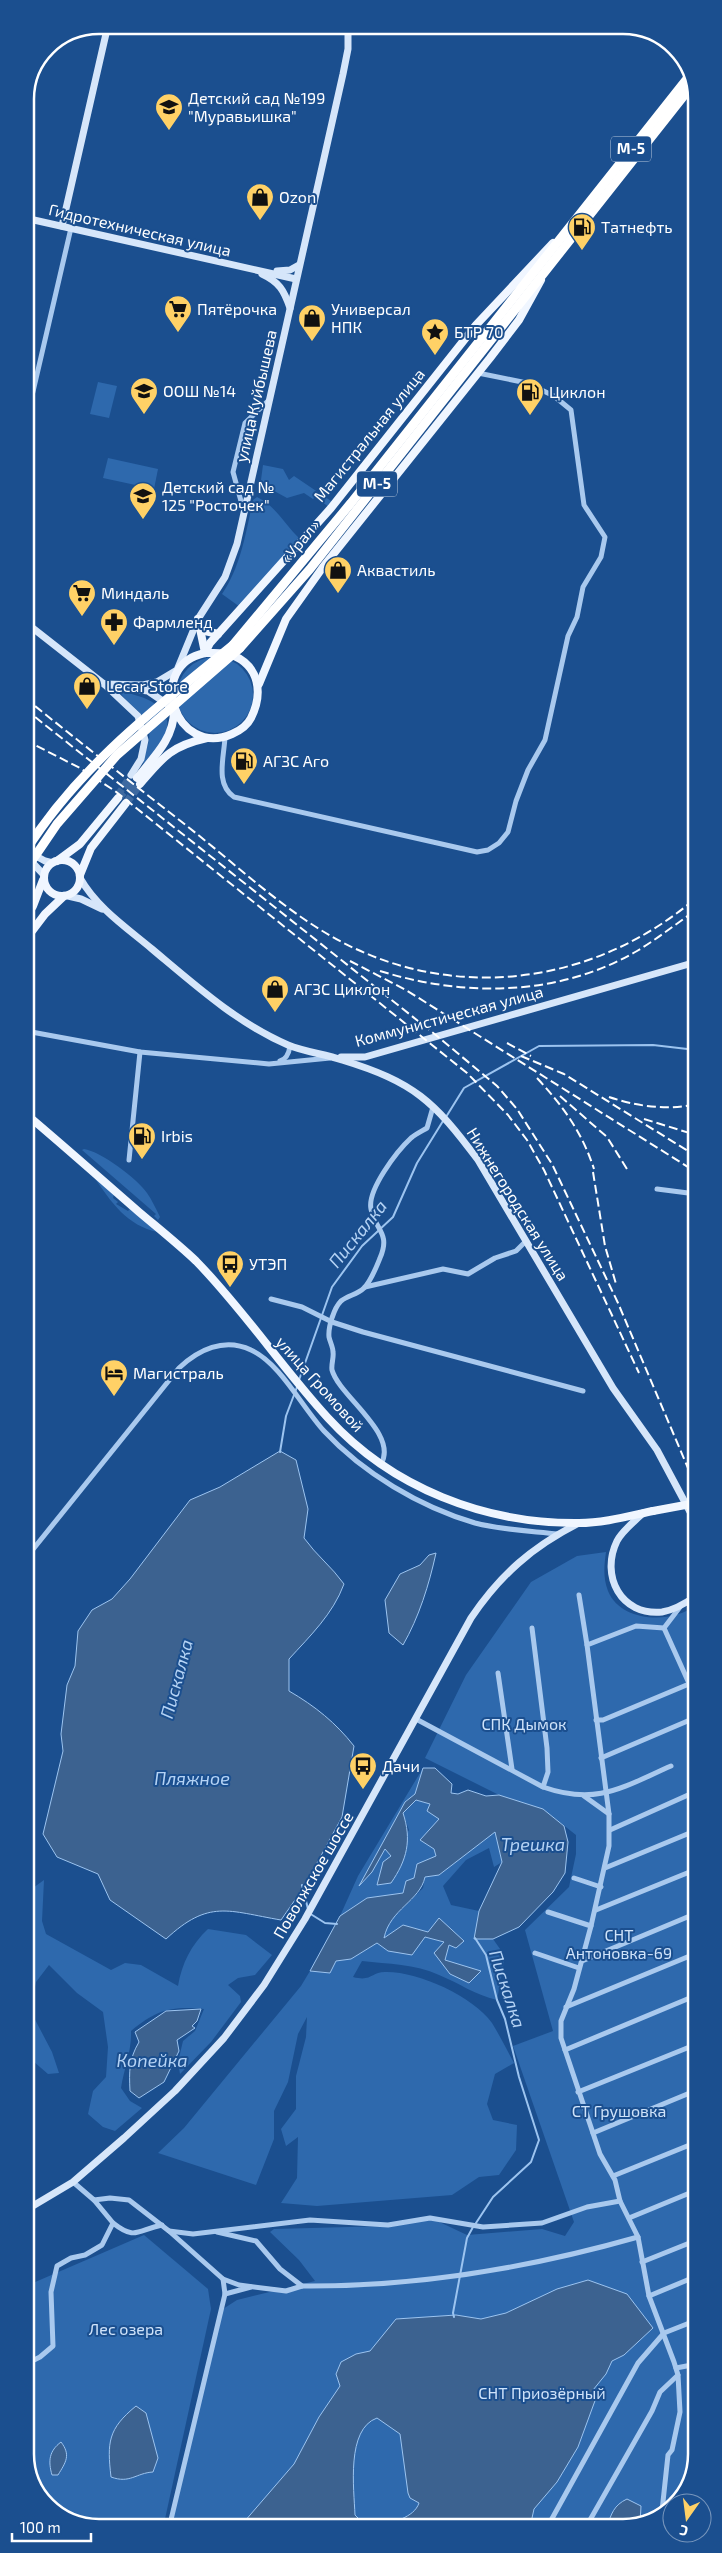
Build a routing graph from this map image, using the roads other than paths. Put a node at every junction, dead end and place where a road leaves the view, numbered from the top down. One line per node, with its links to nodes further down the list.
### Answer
1 (106, 34): 7 (main road)
2 (348, 34): 9 (main road, улица Куйбышева)
3 (685, 81): 6 (highway, Магистральная улица / М-5)
4 (687, 90): 10 (highway, М-5)
5 (34, 220): 7 (main road, Гидротехническая улица)
6 (572, 224): 14 (highway, «Урал» / М-5); 21 (main road, Магистральная улица)
7 (62, 226): 8 (main road, Гидротехническая улица)
8 (71, 228): 11 (main road, Гидротехническая улица); 16 (street)
9 (299, 265): 11 (main road); 12 (main road, улица Куйбышева)
10 (549, 266): 14 (highway, «Урал» / М-5); 15 (main road)
11 (250, 269): 12 (main road); 13 (main road)
12 (296, 281): 13 (main road, улица Куйбышева)
13 (290, 308): 17 (main road, улица Куйбышева)
14 (506, 315): 32 (highway, «Урал» / М-5, bridge); 34 (highway, «Урал» / М-5, bridge)
15 (478, 373): 25 (main road); 27 (street)
16 (34, 387)
17 (270, 398): 18 (main road, улица Куйбышева); 18 (street)
18 (244, 512): 19 (main road, улица Куйбышева)
19 (198, 619): 21 (main road); 22 (main road); 23 (main road, улица Куйбышева)
20 (34, 629): 24 (main road)
21 (218, 634): 22 (main road, Магистральная улица)
22 (205, 653): 23 (main road); 25 (main road)
23 (177, 670): 24 (main road); 26 (main road)
24 (104, 684): 26 (main road); 29 (main road)
25 (259, 684): 27 (main road)
26 (174, 709): 28 (main road); 29 (main road)
27 (225, 737): 28 (main road)
28 (207, 738): 29 (main road)
29 (136, 779)
30 (118, 797): 35 (main road)
31 (126, 803): 37 (main road)
32 (34, 841)
33 (34, 856): 35 (main road)
34 (34, 859)
35 (55, 862): 37 (main road); 38 (main road)
36 (34, 864): 38 (main road)
37 (80, 876): 39 (main road); 41 (main road, Нижнегородская улица)
38 (44, 877): 39 (main road); 40 (main road)
39 (66, 896): 41 (main road, Нижнегородская улица); 42 (main road)
40 (34, 903)
41 (106, 911): 45 (main road, Нижнегородская улица)
42 (34, 928)
43 (688, 964): 47 (main road, Коммунистическая улица)
44 (34, 1032): 46 (street, Коммунистическая улица)
45 (290, 1046): 47 (main road, Нижнегородская улица); 48 (street)
46 (140, 1052): 48 (street, Коммунистическая улица); 51 (street)
47 (336, 1058): 48 (street, Коммунистическая улица); 49 (main road, Нижнегородская улица)
48 (269, 1064)
49 (433, 1107): 54 (main road, Нижнегородская улица); 55 (street)
50 (34, 1121): 59 (main road, улица Громовой)
51 (129, 1160)
52 (657, 1189): 53 (street)
53 (688, 1193)
54 (526, 1241): 55 (street); 61 (main road, Нижнегородская улица)
55 (365, 1287): 57 (street)
56 (272, 1300): 57 (street)
57 (332, 1322): 58 (street); 59 (street)
58 (583, 1391)
59 (381, 1464): 63 (main road, улица Громовой)
60 (688, 1504): 62 (main road, улица Громовой, bridge)
61 (688, 1508)
62 (643, 1513): 63 (main road, улица Громовой); 68 (main road)
63 (580, 1523): 64 (main road, Поволжское шоссе)
64 (558, 1534): 65 (street); 75 (main road, Поволжское шоссе)
65 (34, 1548)
66 (579, 1595): 71 (street)
67 (688, 1601): 68 (main road)
68 (681, 1606): 70 (street)
69 (532, 1628): 81 (street)
70 (664, 1628): 71 (street); 73 (street)
71 (587, 1645): 76 (street)
72 (498, 1672): 80 (street)
73 (688, 1682)
74 (688, 1684): 76 (street)
75 (416, 1718): 80 (street); 109 (main road, Поволжское шоссе)
76 (596, 1720): 78 (street)
77 (688, 1720): 78 (street)
78 (601, 1758): 82 (street)
79 (671, 1766): 82 (street)
80 (512, 1769): 81 (street)
81 (543, 1787): 84 (street)
82 (606, 1794): 84 (street); 85 (street)
83 (688, 1795): 86 (street)
84 (584, 1796): 85 (street)
85 (609, 1814): 86 (street)
86 (610, 1830): 88 (street)
87 (688, 1834): 88 (street)
88 (605, 1868): 91 (street)
89 (688, 1873): 92 (street)
90 (574, 1878): 91 (street)
91 (601, 1887): 92 (street)
92 (596, 1910): 95 (street)
93 (548, 1912): 95 (street)
94 (688, 1917): 98 (street)
95 (591, 1926): 98 (street)
96 (535, 1953): 99 (street)
97 (688, 1957): 101 (street)
98 (582, 1961): 99 (street)
99 (580, 1968): 101 (street)
100 (688, 2000): 103 (street)
101 (566, 2007): 103 (street)
102 (688, 2048): 104 (street)
103 (565, 2050): 104 (street)
104 (578, 2092): 106 (street)
105 (688, 2094): 106 (street)
106 (592, 2133): 108 (street)
107 (688, 2146): 108 (street)
108 (613, 2176): 112 (street)
109 (73, 2182): 111 (street); 113 (main road, Поволжское шоссе)
110 (688, 2194): 114 (street)
111 (94, 2200): 115 (street); 116 (street)
112 (620, 2201): 114 (street); 118 (street)
113 (34, 2205)
114 (629, 2218): 119 (street)
115 (113, 2223): 116 (street); 130 (street)
116 (162, 2225): 117 (street)
117 (169, 2231): 118 (street); 122 (street)
118 (214, 2231): 125 (street)
119 (638, 2237): 121 (street); 125 (street)
120 (688, 2244): 121 (street)
121 (642, 2262): 127 (street)
122 (223, 2279): 124 (street); 126 (street)
123 (688, 2280): 127 (street)
124 (257, 2286): 125 (street); 126 (street)
125 (302, 2286)
126 (225, 2294): 135 (street)
127 (648, 2296): 129 (street)
128 (688, 2324): 129 (street)
129 (664, 2334): 132 (street); 136 (street)
130 (34, 2360)
131 (688, 2366): 132 (street)
132 (676, 2368): 133 (street)
133 (678, 2375): 134 (street); 137 (street)
134 (664, 2493)
135 (171, 2519)
136 (554, 2519)
137 (591, 2519)

